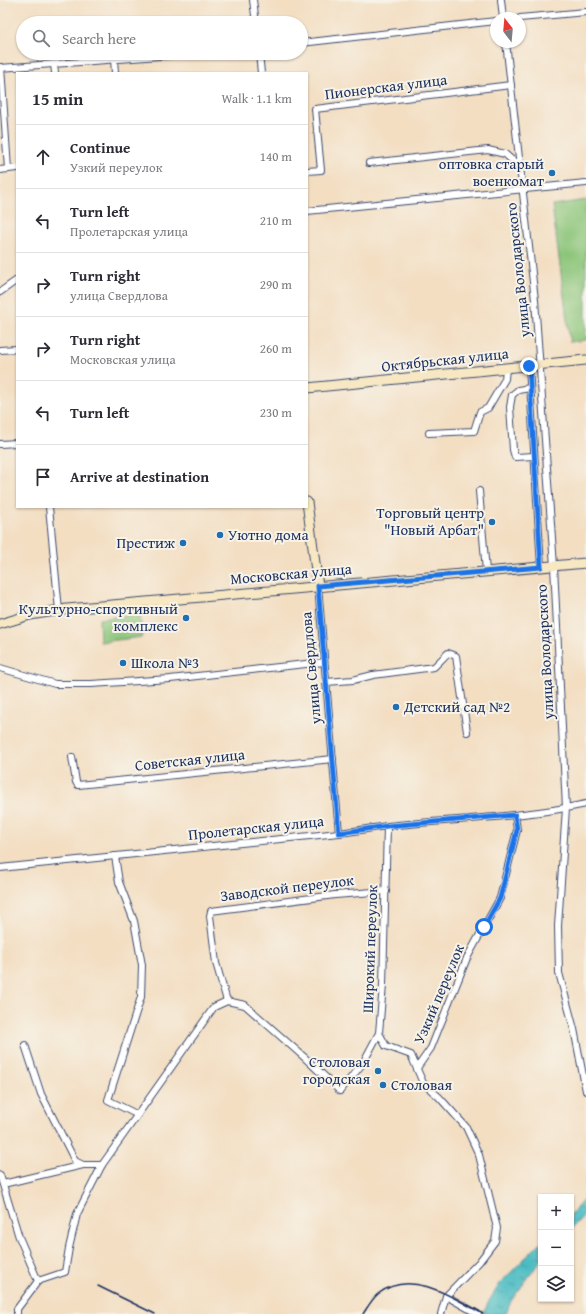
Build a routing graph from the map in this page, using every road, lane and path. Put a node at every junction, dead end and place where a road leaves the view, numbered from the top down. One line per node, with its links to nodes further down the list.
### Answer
1 (253, 0): 5 (street)
2 (501, 0): 3 (street)
3 (502, 12)
4 (586, 12): 6 (street)
5 (255, 16)
6 (526, 17)
7 (490, 22): 8 (street)
8 (308, 42)
9 (507, 48): 17 (street, улица Володарского)
10 (114, 60): 12 (street); 15 (street)
11 (260, 60): 16 (street)
12 (54, 64): 13 (street); 14 (street)
13 (0, 68): 21 (street)
14 (55, 72)
15 (115, 72)
16 (261, 72)
17 (511, 85): 19 (street, улица Володарского); 23 (street, Пионерская улица)
18 (369, 163): 19 (street)
19 (520, 167): 25 (street, улица Володарского)
20 (16, 168): 21 (street)
21 (8, 169): 22 (street)
22 (0, 170)
23 (308, 171)
24 (586, 183): 25 (street)
25 (523, 189): 26 (street); 32 (street, улица Володарского)
26 (308, 211)
27 (16, 281): 28 (street)
28 (0, 292)
29 (16, 349): 30 (street)
30 (0, 350)
31 (586, 360): 32 (main road, Октябрьская улица)
32 (540, 365): 33 (main road, Октябрьская улица); 45 (street, улица Володарского)
33 (529, 366): 34 (main road, Октябрьская улица); 36 (street)
34 (506, 368): 35 (main road, Октябрьская улица); 37 (street)
35 (308, 388)
36 (530, 388): 40 (street); 40 (street)
37 (429, 433)
38 (16, 443): 39 (street)
39 (0, 444)
40 (534, 456): 46 (street)
41 (479, 491): 47 (street)
42 (50, 508): 49 (street)
43 (308, 508): 48 (main road, улица Свердлова)
44 (586, 563): 45 (main road, Московская улица)
45 (554, 566): 46 (main road, Московская улица); 58 (street, улица Володарского)
46 (541, 567): 47 (main road, Московская улица)
47 (486, 571): 48 (main road, Московская улица)
48 (318, 586): 49 (main road, Московская улица); 51 (street, улица Свердлова)
49 (59, 610): 50 (main road, Московская улица)
50 (0, 624)
51 (324, 662): 52 (street); 53 (street, улица Свердлова)
52 (0, 668)
53 (326, 682): 54 (street); 56 (street, улица Свердлова)
54 (468, 732)
55 (72, 757): 56 (street, Советская улица)
56 (333, 759): 61 (street, улица Свердлова)
57 (586, 804): 58 (street, Пролетарская улица)
58 (566, 808): 59 (street, Пролетарская улица); 69 (street, улица Володарского)
59 (515, 815): 60 (street, Пролетарская улица); 68 (street, Узкий переулок)
60 (387, 826): 61 (street, Пролетарская улица); 64 (street, Широкий переулок)
61 (339, 833): 62 (street, Пролетарская улица)
62 (114, 856): 63 (street, Пролетарская улица); 70 (street)
63 (0, 868)
64 (386, 891): 65 (street, Заводской переулок); 66 (street, Широкий переулок)
65 (228, 1001): 66 (street); 70 (street)
66 (379, 1033): 68 (street, Широкий переулок)
67 (25, 1045): 71 (street)
68 (417, 1068): 76 (street)
69 (586, 1092)
70 (138, 1115): 72 (street)
71 (82, 1165): 72 (street); 74 (street)
72 (102, 1165): 75 (street)
73 (0, 1175): 74 (street)
74 (3, 1184): 75 (street)
75 (38, 1281): 77 (street)
76 (446, 1296): 78 (street); 79 (street)
77 (17, 1314)
78 (441, 1314)
79 (478, 1314)

